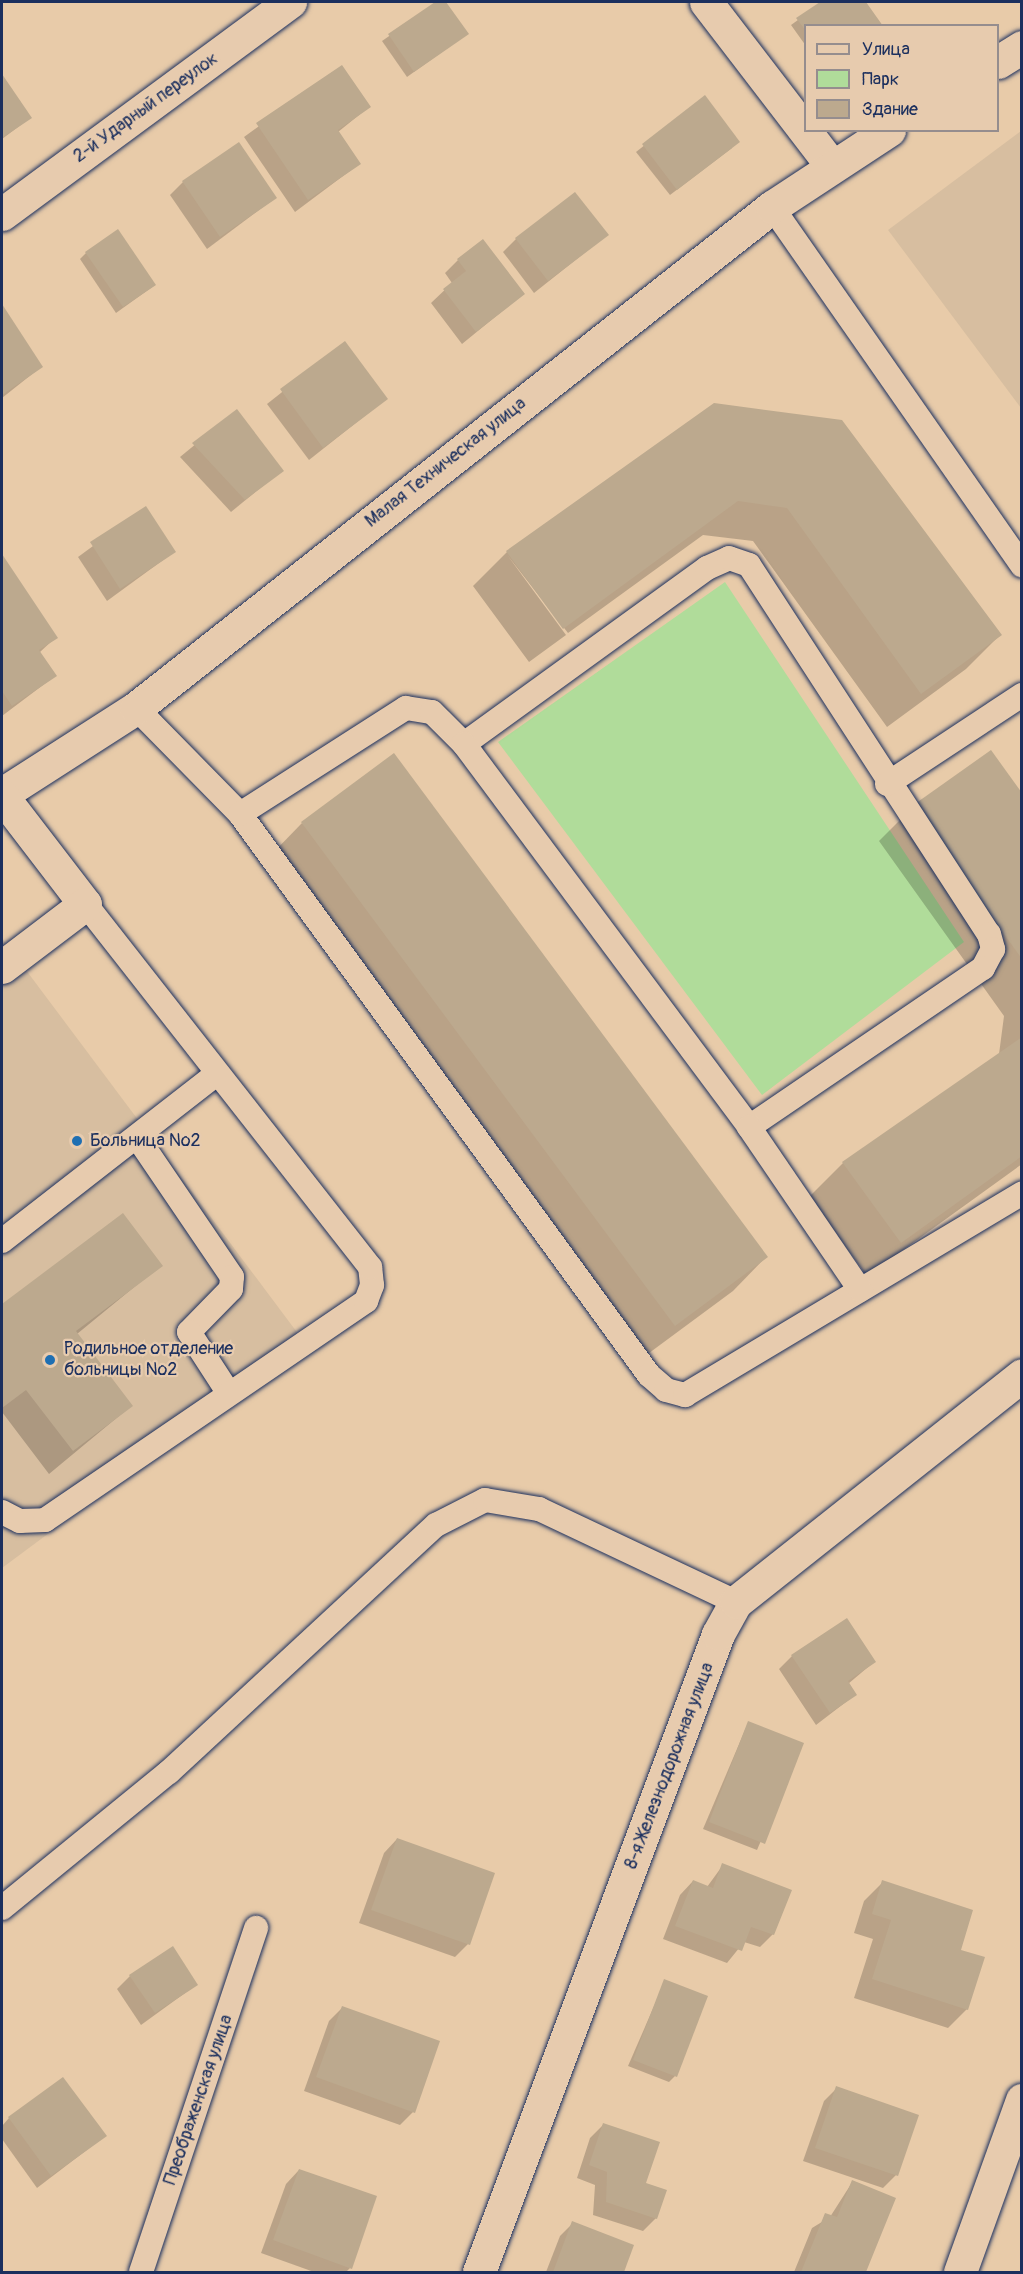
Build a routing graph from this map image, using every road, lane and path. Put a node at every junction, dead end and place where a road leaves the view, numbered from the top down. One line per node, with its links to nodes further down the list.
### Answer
1 (290, 2): 10 (street, 2-й Ударный переулок)
2 (706, 2): 5 (street)
3 (1022, 47): 4 (street)
4 (999, 61)
5 (804, 130)
6 (806, 132): 8 (street)
7 (886, 132): 8 (street, Малая Техническая улица)
8 (832, 166): 9 (street, Малая Техническая улица)
9 (772, 207): 11 (lane); 13 (street, Малая Техническая улица)
10 (2, 214)
11 (1022, 565)
12 (1022, 695): 15 (lane)
13 (136, 708): 16 (street, Малая Техническая улица); 17 (lane)
14 (464, 744): 15 (lane); 17 (lane); 21 (lane)
15 (887, 784): 21 (lane)
16 (2, 795): 18 (street)
17 (240, 814): 25 (lane)
18 (85, 904): 19 (street); 20 (lane)
19 (2, 966)
20 (215, 1075): 22 (lane); 27 (lane)
21 (749, 1127): 25 (lane)
22 (137, 1137): 24 (lane); 27 (lane)
23 (1022, 1193): 25 (lane)
24 (2, 1241)
25 (860, 1290)
26 (1022, 1376): 29 (street, 8-я Железнодорожная улица)
27 (228, 1392): 28 (lane)
28 (2, 1512)
29 (736, 1602): 30 (lane); 34 (street, 8-я Железнодорожная улица)
30 (2, 1908)
31 (256, 1928): 33 (lane, Преображенская улица)
32 (1022, 2100): 35 (street)
33 (141, 2272)
34 (479, 2272)
35 (960, 2272)

